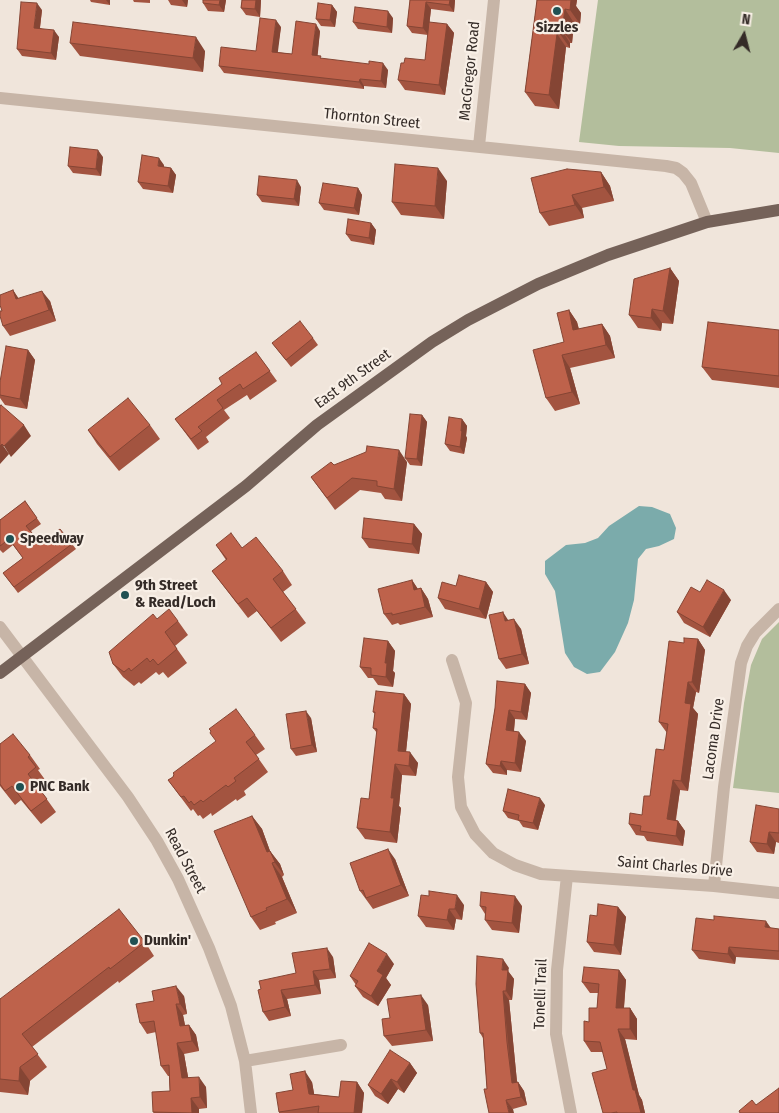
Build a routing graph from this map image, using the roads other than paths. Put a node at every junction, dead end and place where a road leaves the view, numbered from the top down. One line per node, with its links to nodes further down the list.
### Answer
1 (494, 0): 3 (street, MacGregor Road)
2 (0, 98): 3 (street, Thornton Street)
3 (479, 146): 5 (street, Thornton Street)
4 (779, 210): 5 (main road, East 9th Street)
5 (707, 222): 8 (main road, East 9th Street)
6 (779, 609): 12 (street, Lacoma Drive)
7 (0, 627): 8 (street, Read Street)
8 (21, 656): 10 (main road, East 9th Street); 15 (street, Read Street)
9 (452, 660): 11 (street, Saint Charles Drive)
10 (0, 673)
11 (567, 876): 12 (street, Saint Charles Drive); 17 (street, Tonelli Trail)
12 (714, 886): 13 (street, Saint Charles Drive)
13 (779, 893)
14 (341, 1045): 15 (street)
15 (245, 1062): 16 (street, Read Street)
16 (251, 1113)
17 (571, 1113)

